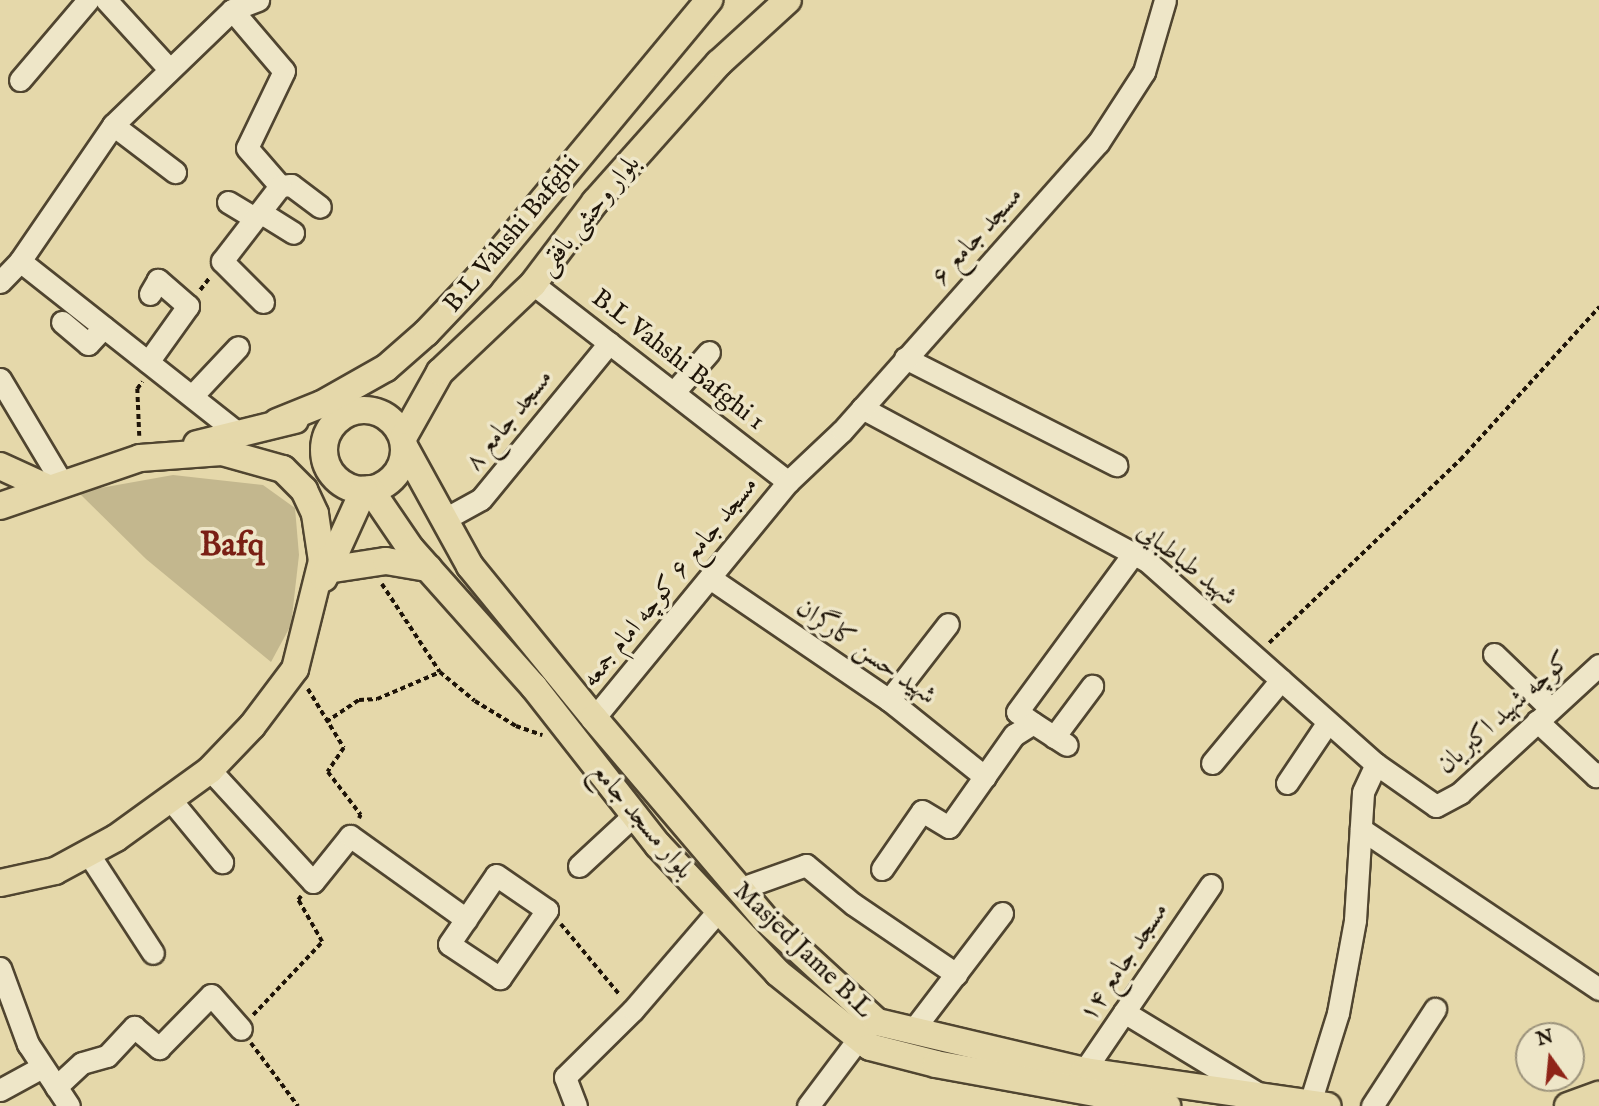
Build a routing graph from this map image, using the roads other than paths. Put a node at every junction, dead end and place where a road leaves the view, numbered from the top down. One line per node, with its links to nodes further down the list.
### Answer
1 (88, 0): 9 (street)
2 (106, 0): 8 (street)
3 (258, 0): 7 (street)
4 (709, 0): 29 (main road, B.L Vahshi Bafghi)
5 (788, 0): 19 (main road, بلوار وحشی بافقی)
6 (1158, 2): 27 (street, مسجد جامع ۶)
7 (232, 10): 8 (street); 12 (street)
8 (168, 68): 10 (street)
9 (20, 80)
10 (113, 125): 11 (street); 17 (street)
11 (175, 172)
12 (280, 186): 14 (street); 15 (street)
13 (228, 202): 15 (street)
14 (320, 207)
15 (257, 215): 16 (street); 21 (street)
16 (293, 233)
17 (20, 261): 18 (street); 23 (street)
18 (0, 282)
19 (533, 284): 24 (street, B.L Vahshi Bafghi 1); 37 (main road, بلوار وحشی بافقی)
20 (150, 294): 28 (street)
21 (263, 302)
22 (62, 322): 23 (street)
23 (104, 327): 28 (street)
24 (609, 343): 31 (street, B.L Vahshi Bafghi 1); 45 (street, مسجد جامع ۸)
25 (238, 347): 32 (street)
26 (709, 352): 31 (street)
27 (905, 358): 33 (street, مسجد جامع ۶); 39 (street)
28 (151, 365): 32 (street)
29 (386, 368): 34 (main road); 35 (main road, B.L Vahshi Bafghi)
30 (0, 379): 42 (street)
31 (674, 392): 41 (street, B.L Vahshi Bafghi 1)
32 (192, 396): 36 (street)
33 (862, 408): 41 (street, مسجد جامع ۶); 46 (street, شهید طباطبایی)
34 (344, 415): 35 (main road, B.L Vahshi Bafghi); 37 (main road); 43 (main road)
35 (277, 422): 36 (main road, B.L Vahshi Bafghi)
36 (238, 433): 38 (main road, B.L Vahshi Bafghi)
37 (403, 442): 43 (main road); 45 (main road, Masjed Jame B.L)
38 (151, 456): 42 (main road); 49 (main road)
39 (1116, 465)
40 (0, 466): 42 (main road)
41 (788, 482): 48 (street, مسجد جامع ۶ کوچه امام جمعه)
42 (55, 485): 44 (main road)
43 (367, 490): 47 (main road, بلوار مسجد جامع); 49 (main road)
44 (0, 506)
45 (443, 520): 47 (main road); 57 (main road, Masjed Jame B.L)
46 (1134, 553): 53 (street, شهید طباطبایی); 59 (street)
47 (420, 558): 49 (main road); 67 (main road, بلوار مسجد جامع)
48 (710, 578): 55 (street, شهید حسن کارگران); 57 (street, مسجد جامع ۶ کوچه امام جمعه)
49 (323, 579): 62 (main road)
50 (948, 624): 55 (street)
51 (1494, 654): 56 (street)
52 (1599, 665): 56 (street, کوچه شهید اکبریان)
53 (1281, 680): 58 (street, شهید طباطبایی); 60 (street)
54 (1092, 686): 59 (street)
55 (889, 700): 64 (street, شهید حسن کارگران)
56 (1544, 715): 61 (street, کوچه شهید اکبریان); 63 (street)
57 (594, 718): 75 (main road, Masjed Jame B.L)
58 (1328, 722): 61 (street, شهید طباطبایی); 65 (street)
59 (1034, 723): 64 (street)
60 (1212, 764)
61 (1376, 764): 68 (street)
62 (210, 770): 66 (main road); 78 (street)
63 (1599, 773)
64 (985, 777): 72 (street)
65 (1287, 783)
66 (170, 799): 69 (main road); 70 (street)
67 (634, 816): 71 (street); 76 (main road, بلوار مسجد جامع)
68 (1361, 830): 82 (street); 94 (street)
69 (88, 853): 73 (main road); 79 (street)
70 (222, 862)
71 (579, 866)
72 (882, 869)
73 (0, 883)
74 (1211, 885): 84 (street, مسجد جامع ۱۴)
75 (739, 889): 81 (street); 86 (main road, Masjed Jame B.L)
76 (719, 910): 87 (main road, بلوار مسجد جامع); 96 (street)
77 (1002, 914): 81 (street)
78 (466, 919): 78 (street)
79 (153, 953)
80 (0, 968): 88 (street)
81 (956, 974): 86 (street)
82 (1599, 989)
83 (1435, 1009): 99 (street)
84 (1124, 1012): 90 (street, مسجد جامع ۱۴); 92 (street)
85 (241, 1029): 89 (street)
86 (913, 1030): 90 (main road, Masjed Jame B.L)
87 (859, 1038): 90 (main road, بلوار مسجد جامع); 97 (street)
88 (42, 1067): 89 (street); 91 (street)
89 (56, 1087): 95 (street)
90 (1072, 1089): 92 (main road, Masjed Jame B.L); 98 (main road, بلوار مسجد جامع)
91 (0, 1090)
92 (1257, 1093): 94 (main road, Masjed Jame B.L)
93 (1599, 1095): 100 (main road)
94 (1319, 1104)
95 (69, 1106)
96 (576, 1106)
97 (808, 1106)
98 (1167, 1106)
99 (1372, 1106)
100 (1568, 1106)

